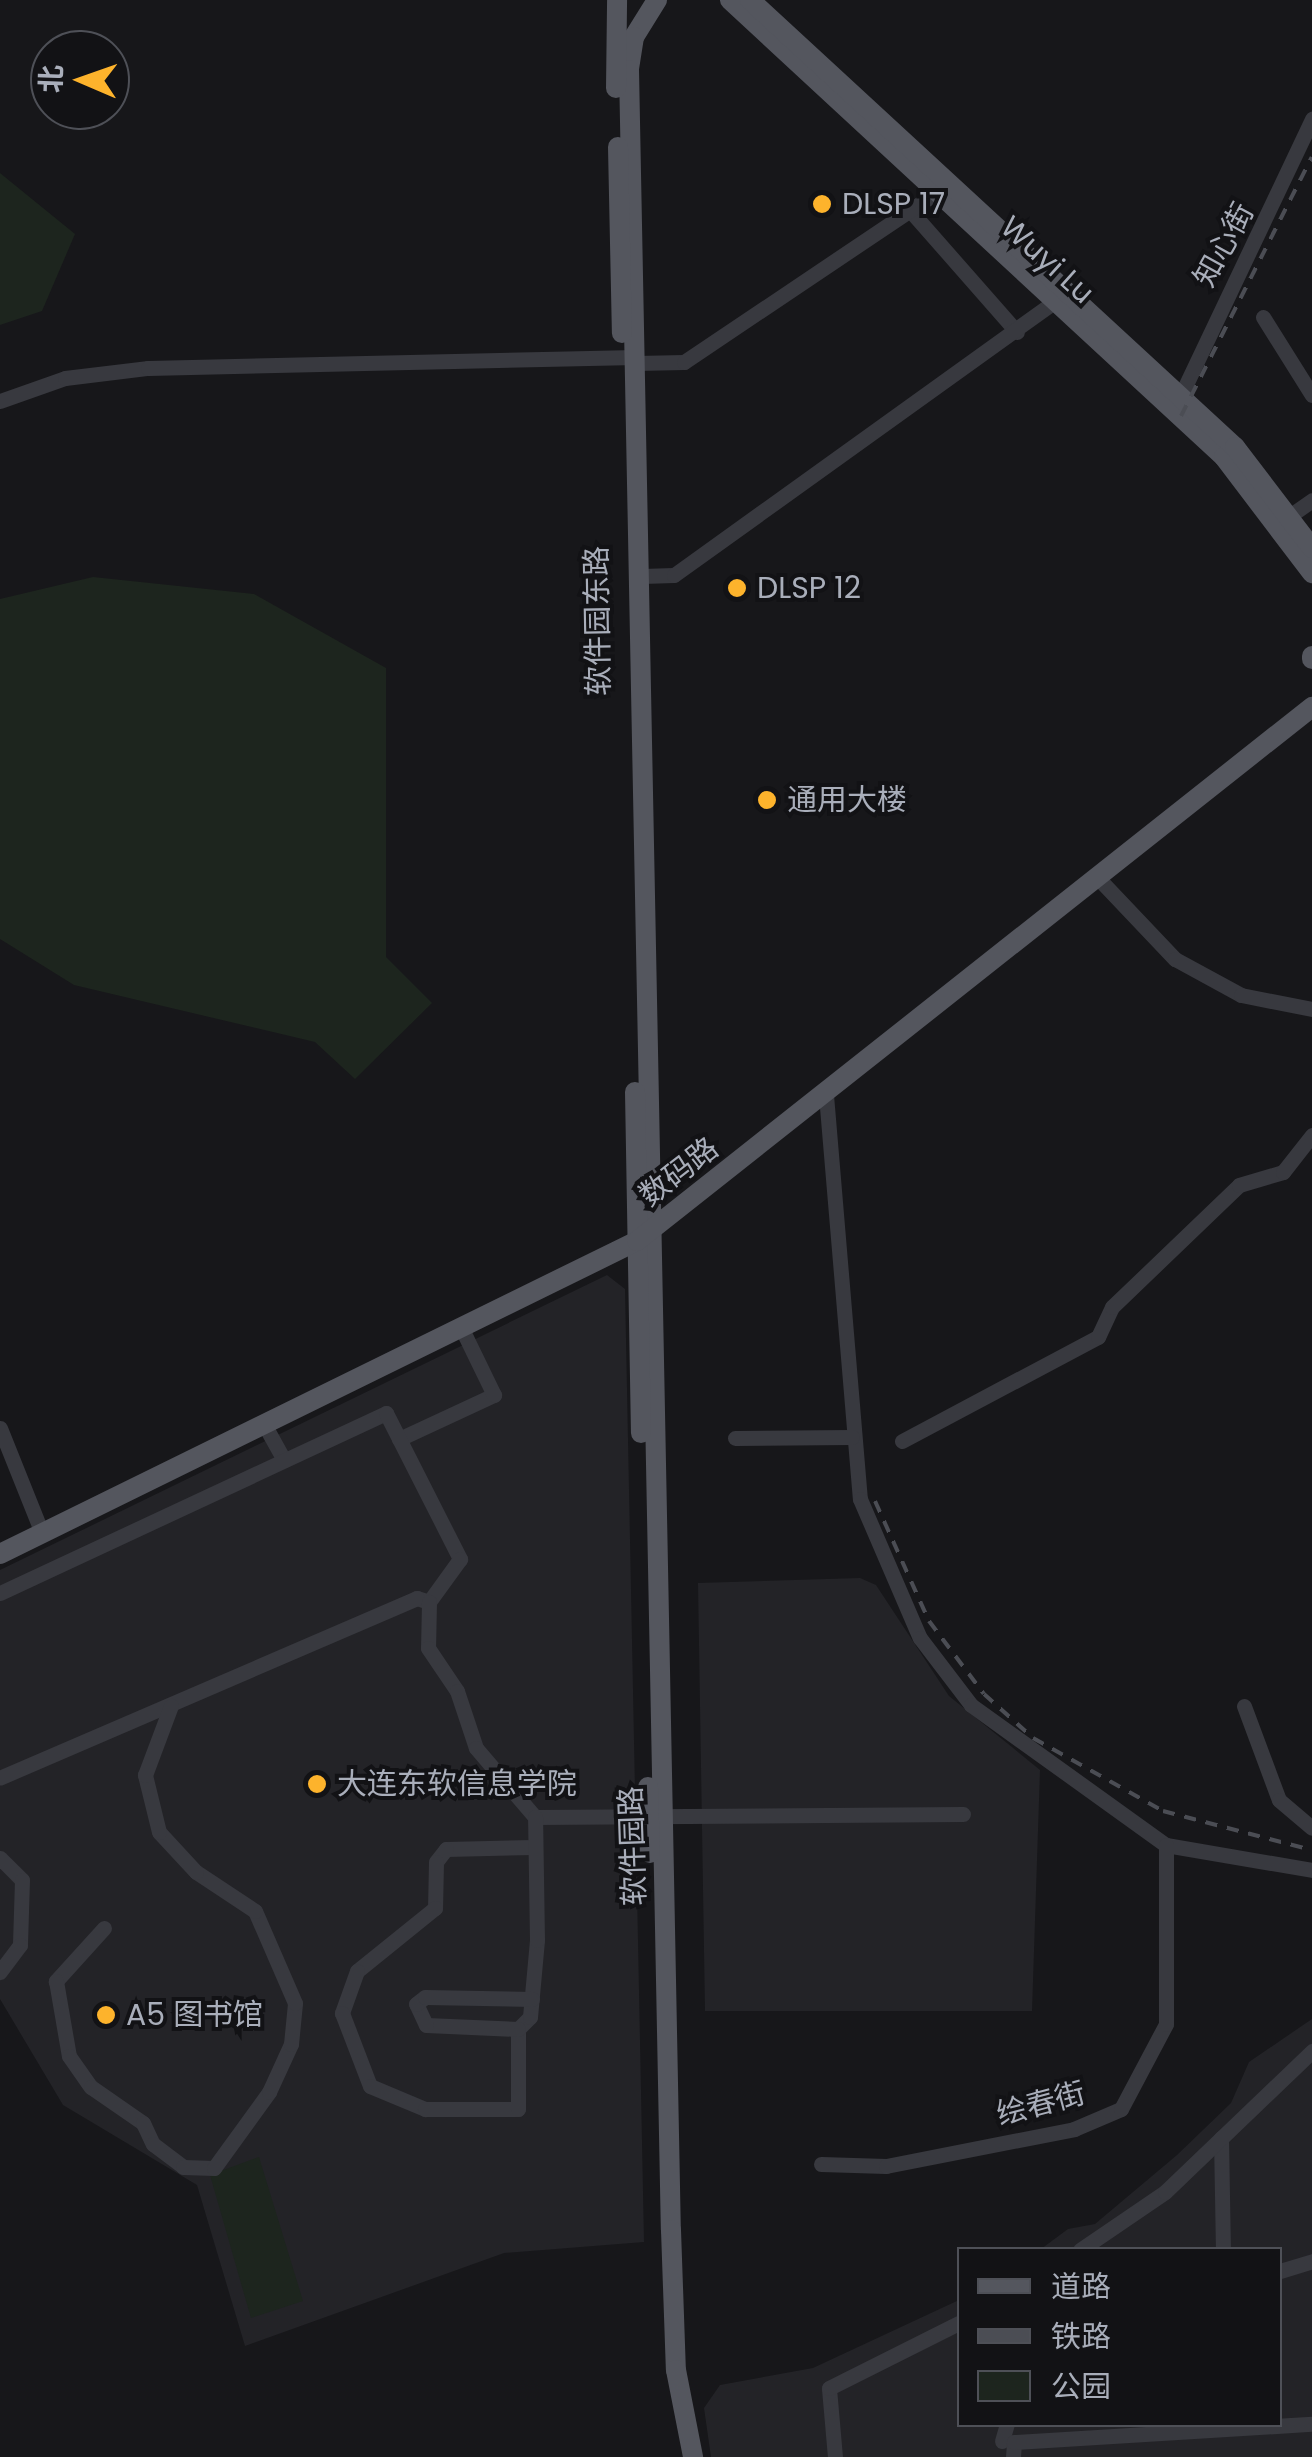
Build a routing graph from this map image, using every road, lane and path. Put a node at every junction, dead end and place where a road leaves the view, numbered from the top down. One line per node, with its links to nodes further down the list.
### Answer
1 (617, 0): 11 (main road, 软件园东路)
2 (657, 0): 11 (main road, 软件园东路)
3 (730, 0): 6 (main road, Wuyi Lu)
4 (750, 0): 6 (main road, Wuyi Lu)
5 (1312, 119): 12 (street, 知心街)
6 (937, 190): 7 (street); 8 (main road, Wuyi Lu)
7 (908, 208): 10 (street); 11 (street)
8 (1056, 300): 10 (street); 12 (main road, Wuyi Lu); 18 (main road, Wuyi Lu)
9 (1263, 317): 13 (street)
10 (1017, 332): 19 (street)
11 (632, 359): 14 (street); 19 (main road, 软件园东路); 27 (main road, 软件园东路)
12 (1180, 395): 16 (main road, Wuyi Lu)
13 (1312, 396)
14 (0, 401)
15 (1312, 500): 16 (street)
16 (1288, 517): 17 (main road, Wuyi Lu)
17 (1312, 548)
18 (1312, 572)
19 (642, 576): 25 (main road, 软件园东路)
20 (1312, 707): 21 (main road, 数码路)
21 (1098, 878): 22 (street); 23 (main road, 数码路)
22 (1312, 1008)
23 (826, 1095): 26 (main road, 数码路); 33 (street)
24 (1312, 1136): 36 (street)
25 (650, 1193): 26 (main road); 27 (main road, 软件园东路)
26 (686, 1204): 27 (main road, 数码路)
27 (644, 1236): 28 (main road, 数码路); 29 (main road, 软件园路); 47 (main road, 软件园路)
28 (589, 1264): 29 (main road); 30 (main road, 数码路)
29 (637, 1288): 47 (main road, 软件园路)
30 (461, 1327): 31 (main road, 数码路); 34 (street)
31 (264, 1424): 37 (street); 38 (main road, 数码路)
32 (0, 1428): 38 (street)
33 (852, 1437): 35 (street); 49 (street)
34 (399, 1438): 37 (street); 41 (street)
35 (734, 1438)
36 (902, 1440)
37 (284, 1460): 40 (street)
38 (42, 1533): 39 (main road, 数码路)
39 (0, 1554)
40 (0, 1593)
41 (429, 1602): 42 (street); 46 (street)
42 (174, 1703): 44 (street); 53 (street)
43 (1244, 1706): 48 (street)
44 (0, 1778)
45 (963, 1814): 47 (street)
46 (535, 1817): 47 (street); 50 (street)
47 (656, 1817): 72 (main road, 软件园路); 73 (main road, 软件园路)
48 (1312, 1828)
49 (1166, 1845): 52 (street); 61 (street, 绘春街)
50 (532, 1847): 56 (street); 58 (street)
51 (0, 1858): 54 (street)
52 (1312, 1870)
53 (104, 1928)
54 (0, 1972)
55 (477, 1997): 56 (street); 57 (street); 57 (street)
56 (532, 1999): 58 (street)
57 (495, 2029): 58 (street)
58 (518, 2029)
59 (1312, 2051): 60 (street)
60 (1220, 2138): 62 (street); 63 (street)
61 (821, 2164)
62 (1084, 2247)
63 (1223, 2247)
64 (1312, 2262): 65 (street)
65 (1282, 2271)
66 (957, 2324): 74 (street)
67 (1312, 2424): 68 (street)
68 (1282, 2426)
69 (1006, 2427): 71 (street)
70 (1262, 2427): 75 (street)
71 (1002, 2441)
72 (680, 2457)
73 (693, 2457)
74 (834, 2457)
75 (1014, 2457)

